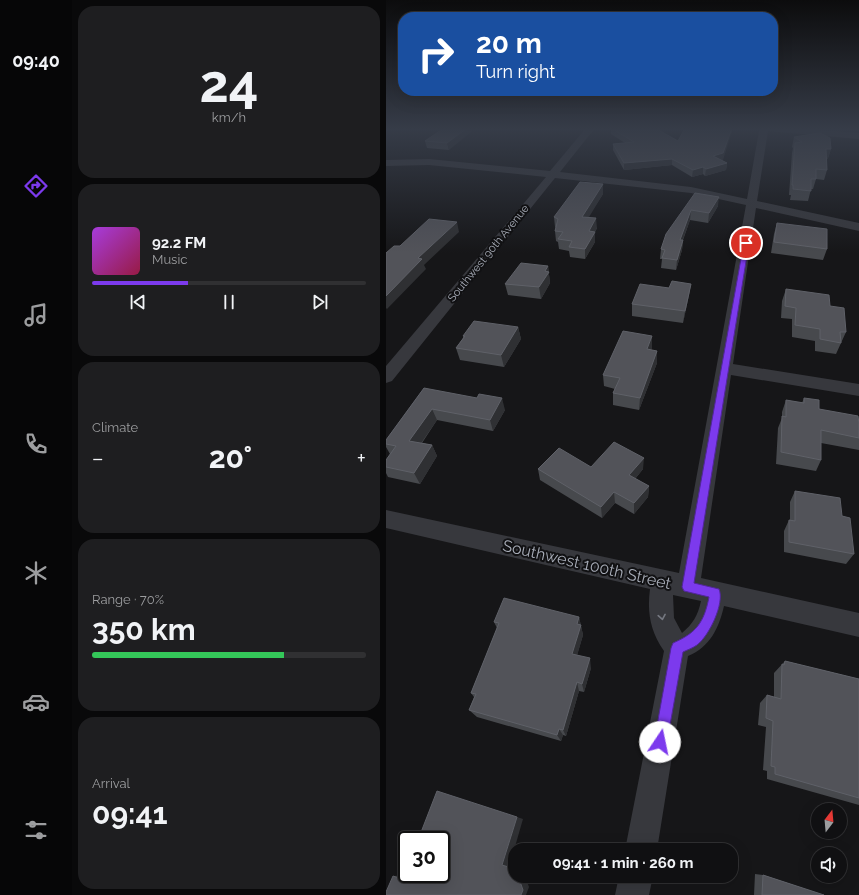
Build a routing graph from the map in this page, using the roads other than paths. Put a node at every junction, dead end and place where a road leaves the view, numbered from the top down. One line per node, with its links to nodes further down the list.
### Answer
1 (518, 170): 4 (street)
2 (556, 170): 4 (street, Southwest 90th Avenue)
3 (757, 170): 5 (street)
4 (552, 175): 5 (street); 8 (street, Southwest 90th Avenue)
5 (752, 204): 6 (street); 7 (street)
6 (859, 227)
7 (724, 368): 9 (street); 12 (street)
8 (386, 377)
9 (859, 390)
10 (386, 519): 11 (street, Southwest 100th Street)
11 (663, 581): 12 (street, Southwest 100th Street); 15 (street, one-way to 15)
12 (688, 587): 13 (street, Southwest 100th Street)
13 (715, 593): 14 (street, Southwest 100th Street); 15 (street)
14 (859, 625)
15 (677, 648): 16 (street)
16 (642, 843)
17 (635, 883): 18 (street)
18 (632, 895)

